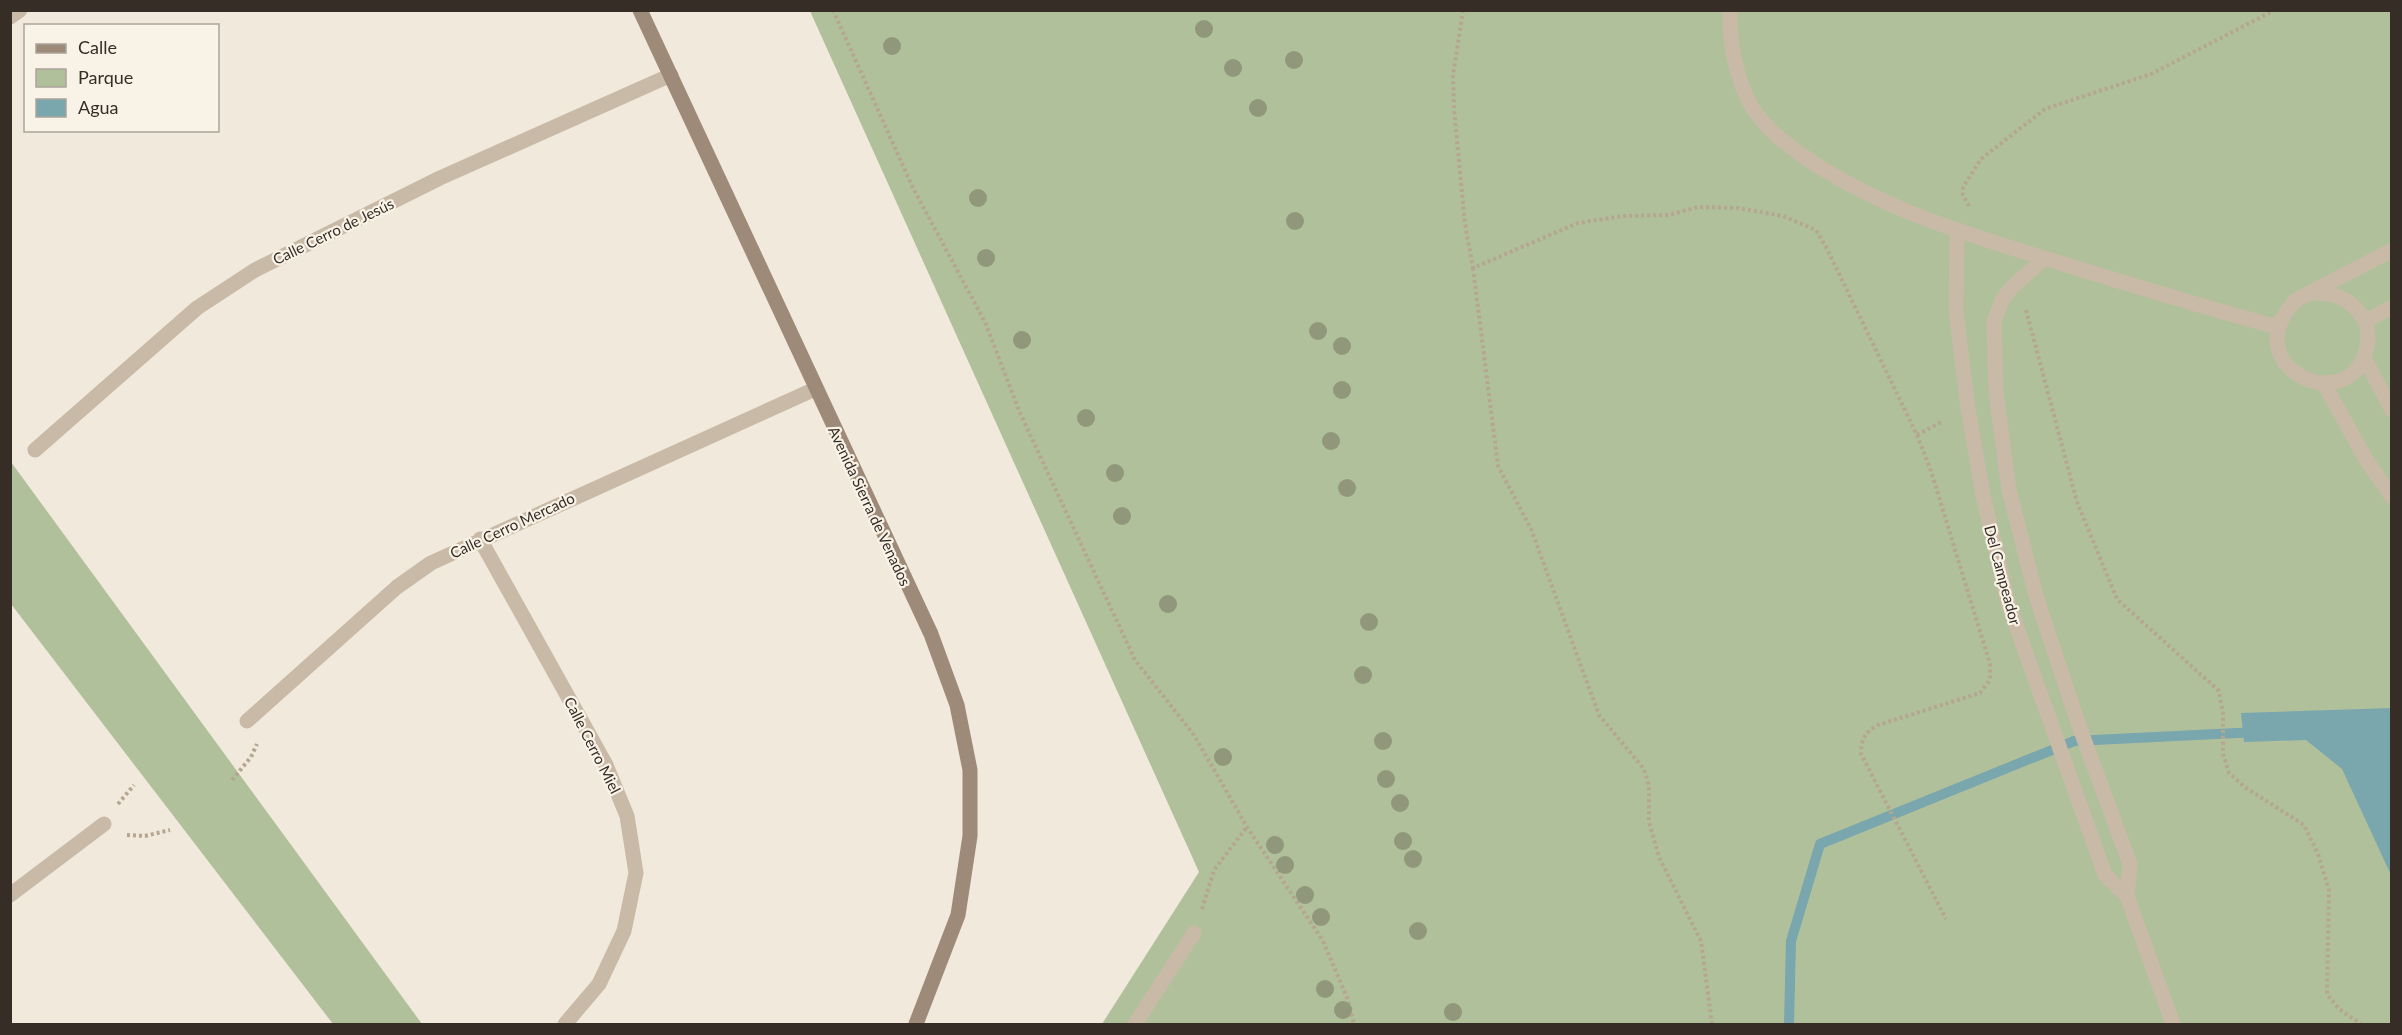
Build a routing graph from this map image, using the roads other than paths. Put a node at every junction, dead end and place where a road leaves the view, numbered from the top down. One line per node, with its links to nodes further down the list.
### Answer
1 (20, 10): 4 (street)
2 (640, 10): 5 (street, Avenida Sierra de Venados)
3 (1730, 10): 6 (street)
4 (10, 16)
5 (671, 75): 15 (street, Avenida Sierra de Venados); 17 (street, Calle Cerro de Jesús)
6 (1957, 232): 8 (street); 23 (street, Del Campeador)
7 (2391, 250): 9 (street)
8 (2045, 258): 12 (street); 23 (street, Del Campeador)
9 (2312, 293): 11 (street); 12 (street)
10 (2391, 308): 11 (street)
11 (2366, 321): 13 (street)
12 (2278, 327): 14 (street)
13 (2364, 358): 14 (street); 16 (street)
14 (2324, 384): 18 (street)
15 (815, 389): 19 (street, Calle Cerro Mercado); 26 (street, Avenida Sierra de Venados)
16 (2391, 410)
17 (35, 450)
18 (2391, 497)
19 (480, 539): 20 (street, Calle Cerro Mercado); 25 (street, Calle Cerro Miel)
20 (247, 721)
21 (104, 824): 22 (street)
22 (10, 895)
23 (2127, 896): 28 (street, Del Campeador)
24 (1194, 933): 27 (street)
25 (565, 1024)
26 (916, 1024)
27 (1135, 1024)
28 (2173, 1024)

